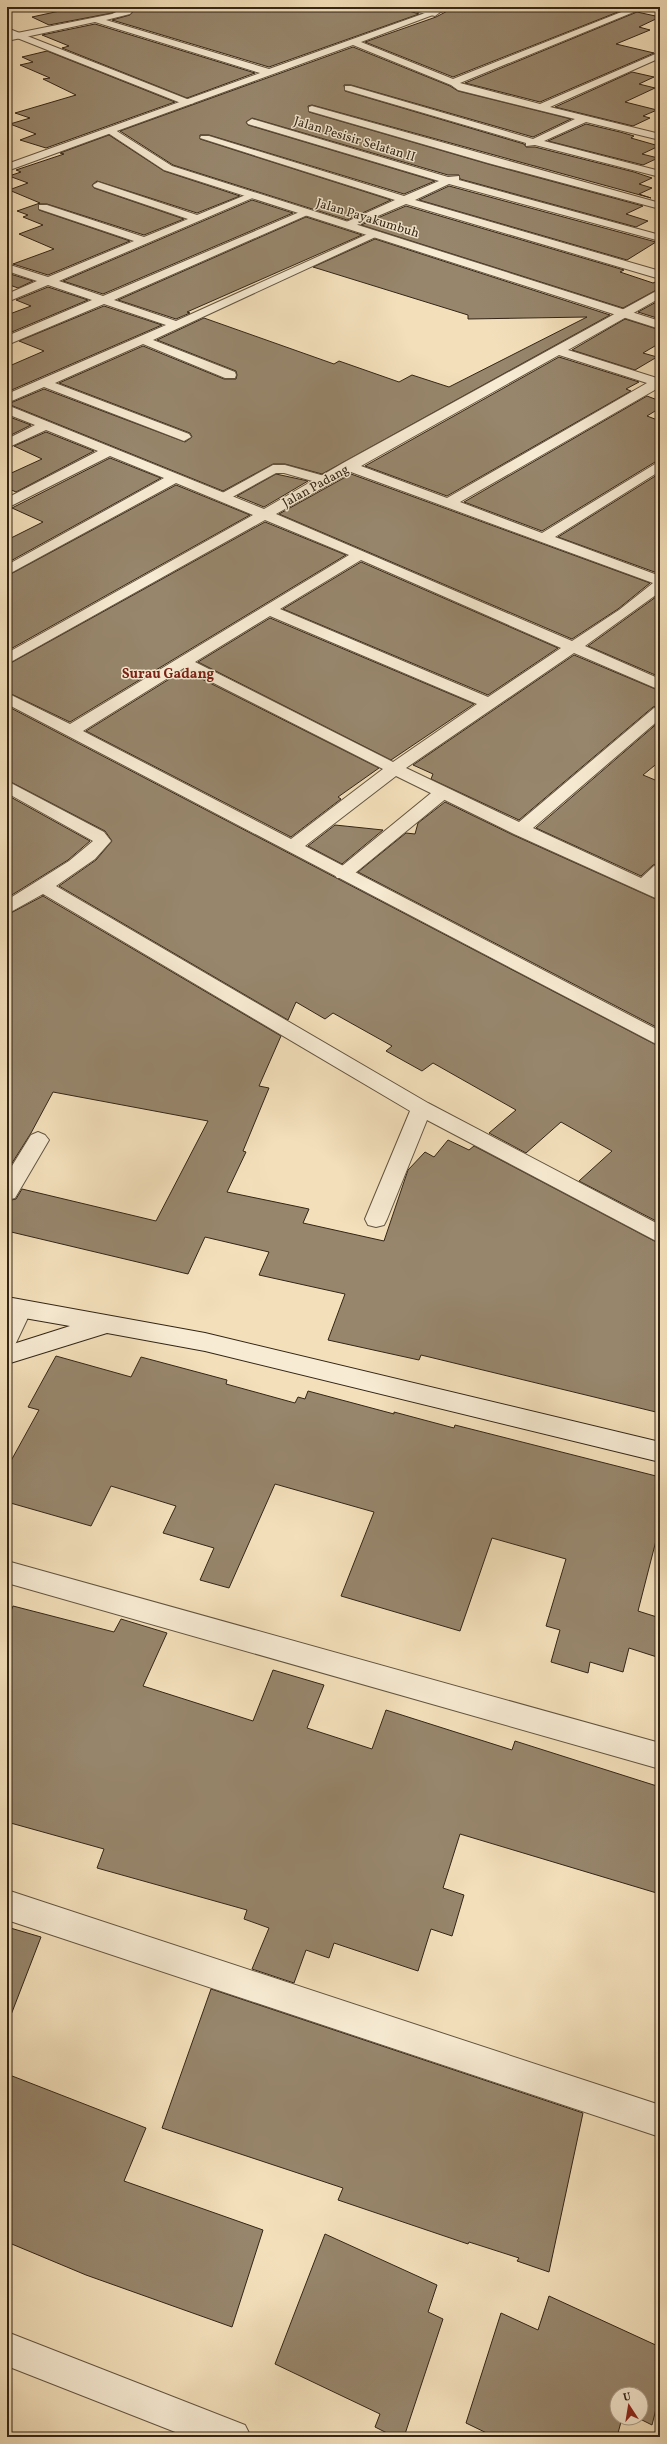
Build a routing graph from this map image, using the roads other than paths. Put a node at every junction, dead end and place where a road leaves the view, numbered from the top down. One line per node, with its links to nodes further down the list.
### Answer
1 (132, 7): 6 (street)
2 (401, 7): 5 (street)
3 (450, 7): 5 (street)
4 (642, 7): 13 (street)
5 (435, 13): 10 (street)
6 (97, 20): 8 (street); 12 (street)
7 (7, 31): 8 (street)
8 (20, 36): 9 (street); 15 (street)
9 (7, 38)
10 (355, 43): 12 (street); 13 (street)
11 (660, 55): 16 (street)
12 (271, 73): 15 (street)
13 (455, 83): 16 (street)
14 (348, 88): 25 (street)
15 (189, 103): 21 (street)
16 (542, 107): 18 (street)
17 (312, 109): 28 (street)
18 (584, 118): 22 (street); 25 (street)
19 (252, 122): 33 (street, Jalan Pesisir Selatan II)
20 (653, 125): 22 (street)
21 (112, 131): 29 (street); 35 (street, Jalan Payakumbuh)
22 (639, 132): 24 (street)
23 (205, 138): 36 (street)
24 (660, 138)
25 (535, 142): 26 (street); 32 (street)
26 (521, 148)
27 (506, 155): 28 (street)
28 (492, 161): 30 (street); 37 (street)
29 (7, 168)
30 (477, 168)
31 (463, 174): 33 (street)
32 (660, 174)
33 (449, 181): 36 (street); 43 (street, Jalan Pesisir Selatan II)
34 (98, 185): 40 (street)
35 (252, 196): 39 (street, Jalan Payakumbuh); 40 (street)
36 (406, 200): 41 (street); 46 (street)
37 (660, 206)
38 (43, 208): 44 (street)
39 (306, 213): 41 (street, Jalan Payakumbuh); 50 (street)
40 (196, 218): 44 (street)
41 (348, 225): 42 (street, Jalan Payakumbuh)
42 (376, 234): 51 (street, Jalan Payakumbuh); 52 (street)
43 (660, 238)
44 (143, 240): 47 (street)
45 (7, 266): 47 (street)
46 (660, 275)
47 (49, 279): 49 (street); 50 (street)
48 (660, 293): 51 (street, Jalan Padang)
49 (7, 298)
50 (105, 299): 52 (street); 55 (street)
51 (624, 314): 53 (street, Jalan Payakumbuh); 56 (street, Jalan Padang)
52 (177, 325): 54 (street)
53 (660, 325)
54 (144, 340): 57 (street); 58 (street)
55 (7, 341)
56 (557, 350): 59 (street); 67 (street, Jalan Padang)
57 (230, 375)
58 (42, 382): 60 (street); 63 (street)
59 (659, 382): 71 (street)
60 (7, 399)
61 (7, 409): 62 (street)
62 (46, 425): 64 (street); 65 (street)
63 (184, 437)
64 (7, 444)
65 (109, 451): 68 (street); 72 (street)
66 (660, 465): 74 (street)
67 (348, 466): 69 (street, Jalan Padang); 71 (street)
68 (175, 478): 70 (street); 76 (street)
69 (323, 480): 70 (street); 73 (street, Jalan Padang)
70 (222, 497): 73 (street)
71 (448, 502): 74 (street)
72 (7, 504)
73 (262, 514): 75 (street); 81 (street, Jalan Padang)
74 (544, 538): 77 (street)
75 (360, 554): 79 (street); 80 (street)
76 (7, 571)
77 (660, 581)
78 (656, 593): 80 (street)
79 (269, 610): 82 (street); 85 (street)
80 (573, 646): 83 (street); 85 (street)
81 (7, 659)
82 (184, 662): 87 (street); 88 (street)
83 (660, 685)
84 (7, 698): 87 (street)
85 (489, 702): 88 (street)
86 (660, 710): 91 (street)
87 (71, 731): 92 (street)
88 (394, 769): 90 (street); 92 (street)
89 (7, 786): 95 (street)
90 (442, 794): 91 (street); 94 (street)
91 (520, 830): 96 (street)
92 (292, 847): 94 (street)
93 (660, 870): 96 (street)
94 (343, 874): 99 (street)
95 (42, 886): 98 (street); 100 (street)
96 (643, 886): 97 (street)
97 (660, 894)
98 (7, 908)
99 (660, 1039)
100 (421, 1108): 103 (street); 104 (street)
101 (38, 1140): 102 (street)
102 (7, 1192)
103 (376, 1219)
104 (660, 1236)
105 (14, 1308): 106 (street); 107 (street)
106 (110, 1323): 108 (street); 109 (street)
107 (7, 1339)
108 (7, 1355)
109 (660, 1452)
110 (7, 1572): 111 (street)
111 (660, 1756)
112 (7, 1905): 113 (street)
113 (660, 2121)
114 (7, 2349): 115 (street)
115 (233, 2437)

